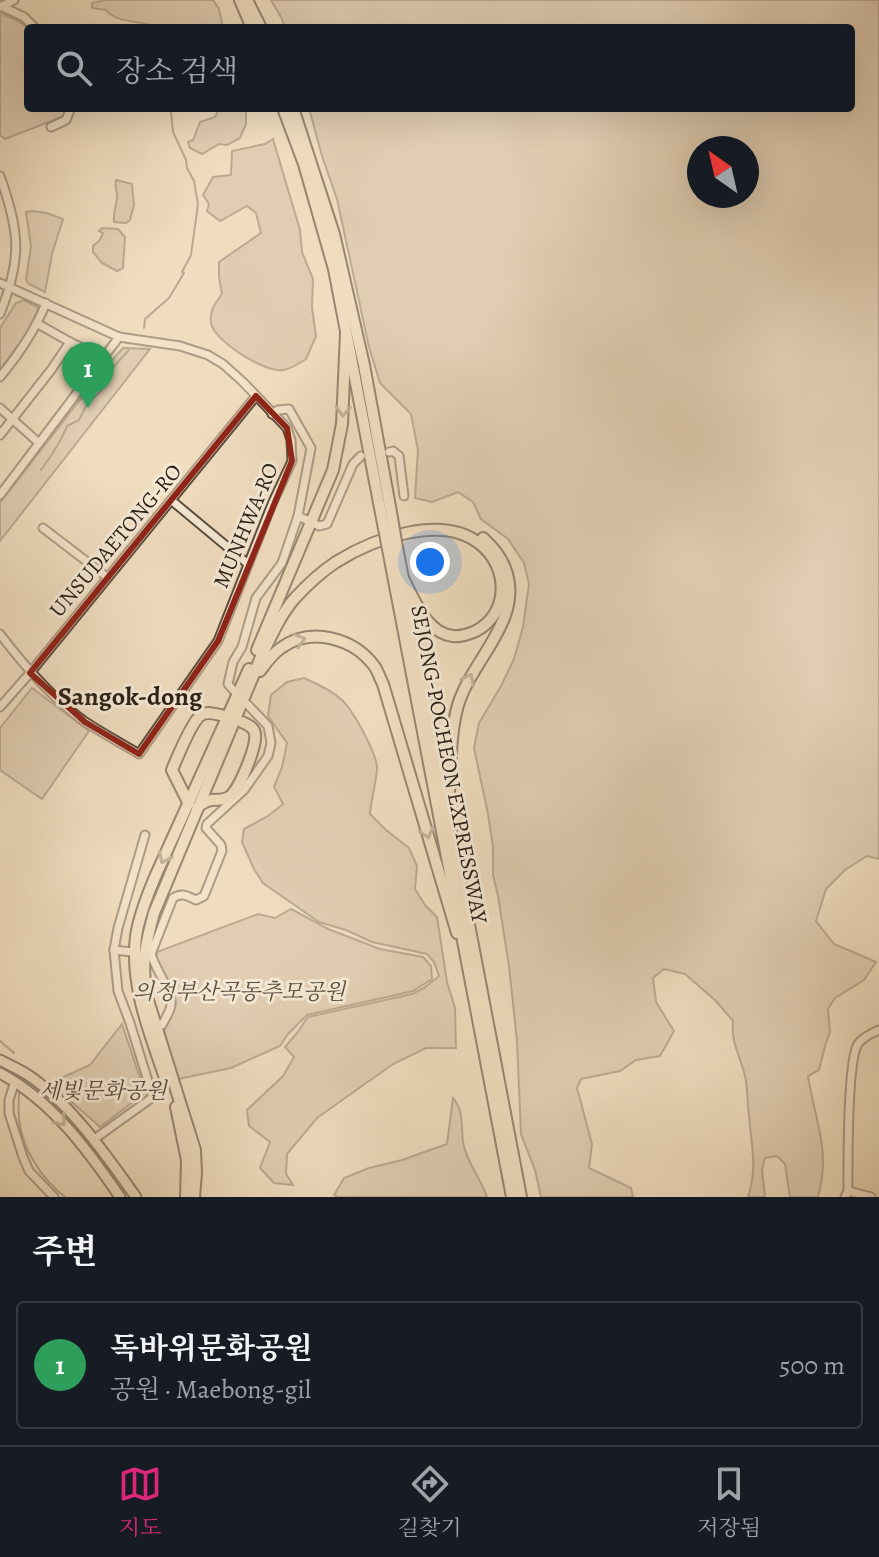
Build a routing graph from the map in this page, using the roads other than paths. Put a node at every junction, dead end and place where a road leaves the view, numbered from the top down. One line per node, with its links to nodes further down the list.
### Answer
1 (14, 0): 4 (street)
2 (240, 0): 6 (highway)
3 (247, 0): 7 (highway)
4 (1, 6): 5 (street)
5 (31, 24)
6 (250, 24)
7 (259, 24)
8 (69, 112): 11 (street)
9 (284, 112): 18 (highway, SEJONG-POCHEON EXPRESSWAY)
10 (294, 112): 34 (highway, SEJONG-POCHEON EXPRESSWAY)
11 (51, 127)
12 (0, 176): 14 (street)
13 (0, 283): 14 (street, MUNHWA-RO)
14 (11, 287): 15 (street, MUNHWA-RO); 16 (street)
15 (46, 303): 17 (street); 19 (street, MUNHWA-RO)
16 (0, 314)
17 (38, 324): 20 (street); 22 (street)
18 (346, 333): 34 (highway, SEJONG-POCHEON EXPRESSWAY); 42 (highway, one-way to 42)
19 (119, 337): 21 (street); 23 (street, MUNHWA-RO)
20 (70, 342): 21 (street); 26 (street)
21 (103, 358): 28 (street)
22 (0, 377)
23 (256, 396): 25 (street, MUNHWA-RO); 33 (street, UNSUDAETONG-RO)
24 (0, 408): 26 (street)
25 (272, 414): 35 (street); 38 (street, MUNHWA-RO)
26 (13, 419): 27 (street); 28 (street)
27 (0, 435)
28 (39, 443): 31 (street)
29 (389, 452): 32 (street)
30 (361, 456): 35 (street)
31 (0, 495)
32 (404, 496)
33 (171, 500): 38 (street); 39 (street, UNSUDAETONG-RO)
34 (386, 513): 37 (highway, SEJONG-POCHEON EXPRESSWAY, bridge)
35 (298, 516): 44 (street)
36 (43, 528): 39 (street)
37 (392, 548): 40 (highway, SEJONG-POCHEON EXPRESSWAY); 56 (highway, SEJONG-POCHEON EXPRESSWAY)
38 (248, 564): 43 (street, MUNHWA-RO)
39 (107, 577): 43 (street, UNSUDAETONG-RO)
40 (403, 578): 44 (highway); 52 (highway, SEJONG-POCHEON EXPRESSWAY)
41 (0, 634): 43 (street, MUNHWA-RO)
42 (259, 648): 48 (highway); 52 (highway, one-way to 42)
43 (30, 673): 45 (street, UNSUDAETONG-RO)
44 (243, 696): 48 (highway); 56 (highway, one-way to 56); 57 (street)
45 (0, 707)
46 (221, 715): 49 (highway)
47 (242, 722): 50 (highway)
48 (205, 780): 49 (highway); 50 (highway); 51 (highway)
49 (179, 784): 51 (highway)
50 (219, 800): 51 (highway)
51 (194, 804): 67 (highway)
52 (448, 810): 69 (highway, SEJONG-POCHEON EXPRESSWAY)
53 (145, 835): 54 (street)
54 (114, 950): 55 (street); 62 (street)
55 (132, 952)
56 (469, 965): 68 (highway, SEJONG-POCHEON EXPRESSWAY)
57 (162, 1025)
58 (879, 1030): 63 (street)
59 (0, 1060): 62 (main road)
60 (0, 1073): 61 (main road)
61 (15, 1081): 64 (street); 65 (main road, one-way to 65)
62 (93, 1140): 66 (main road)
63 (846, 1194): 70 (street)
64 (54, 1197)
65 (120, 1197)
66 (136, 1197)
67 (188, 1197)
68 (512, 1197)
69 (521, 1197)
70 (871, 1197)

